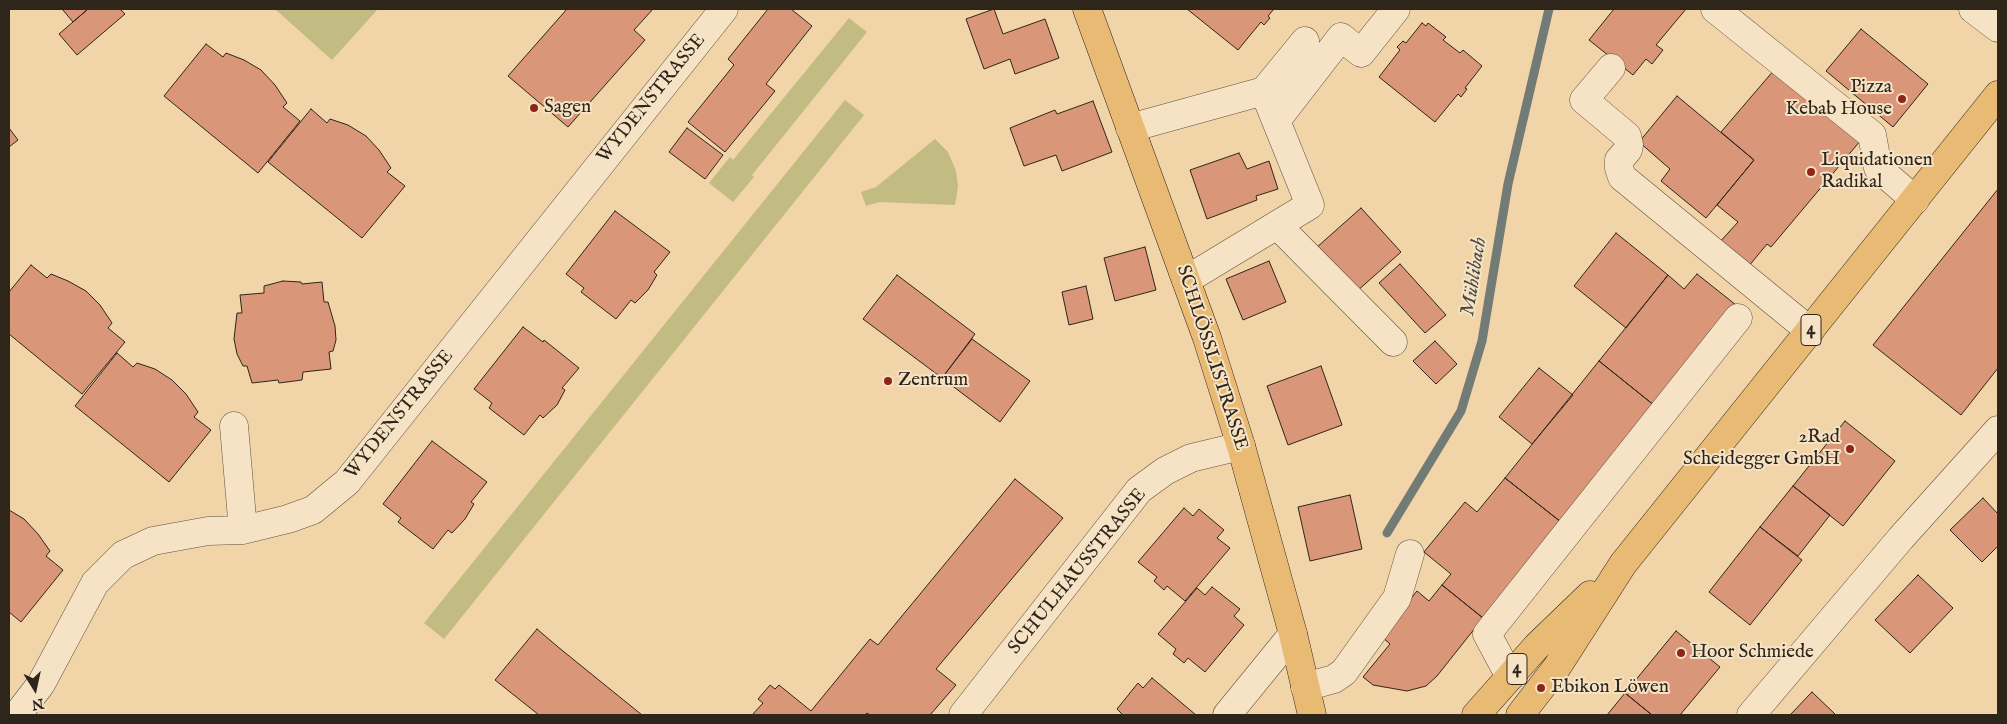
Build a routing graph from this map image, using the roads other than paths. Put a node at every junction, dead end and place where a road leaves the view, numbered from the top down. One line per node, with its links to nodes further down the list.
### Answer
1 (724, 9): 22 (street, WYDENSTRASSE)
2 (1087, 9): 12 (main road, SCHLÖSSLISTRASSE)
3 (1396, 9): 11 (street)
4 (1715, 9): 13 (street)
5 (1973, 9): 6 (street)
6 (1998, 28)
7 (1305, 41): 9 (street)
8 (1611, 68): 17 (street)
9 (1264, 91): 11 (street); 12 (street)
10 (1997, 100): 13 (main road, 4)
11 (1276, 121): 14 (street)
12 (1130, 128): 15 (main road, SCHLÖSSLISTRASSE)
13 (1915, 200): 17 (main road, 4)
14 (1277, 225): 15 (street); 18 (street)
15 (1186, 280): 21 (main road, SCHLÖSSLISTRASSE)
16 (1738, 318): 26 (street)
17 (1810, 331): 24 (main road, 4)
18 (1393, 342)
19 (234, 426): 22 (street)
20 (1998, 430): 34 (street)
21 (1241, 446): 25 (main road, SCHLÖSSLISTRASSE); 29 (street, SCHULHAUSSTRASSE)
22 (243, 530): 28 (street, WYDENSTRASSE)
23 (1410, 554): 27 (street)
24 (1623, 564): 26 (main road, 4); 33 (main road, 4)
25 (1293, 634): 27 (main road, SCHLÖSSLISTRASSE); 30 (street)
26 (1510, 677): 32 (main road, 4)
27 (1305, 687): 31 (main road, SCHLÖSSLISTRASSE)
28 (17, 715)
29 (963, 715)
30 (1226, 715)
31 (1312, 715)
32 (1476, 715)
33 (1520, 715)
34 (1751, 715)

